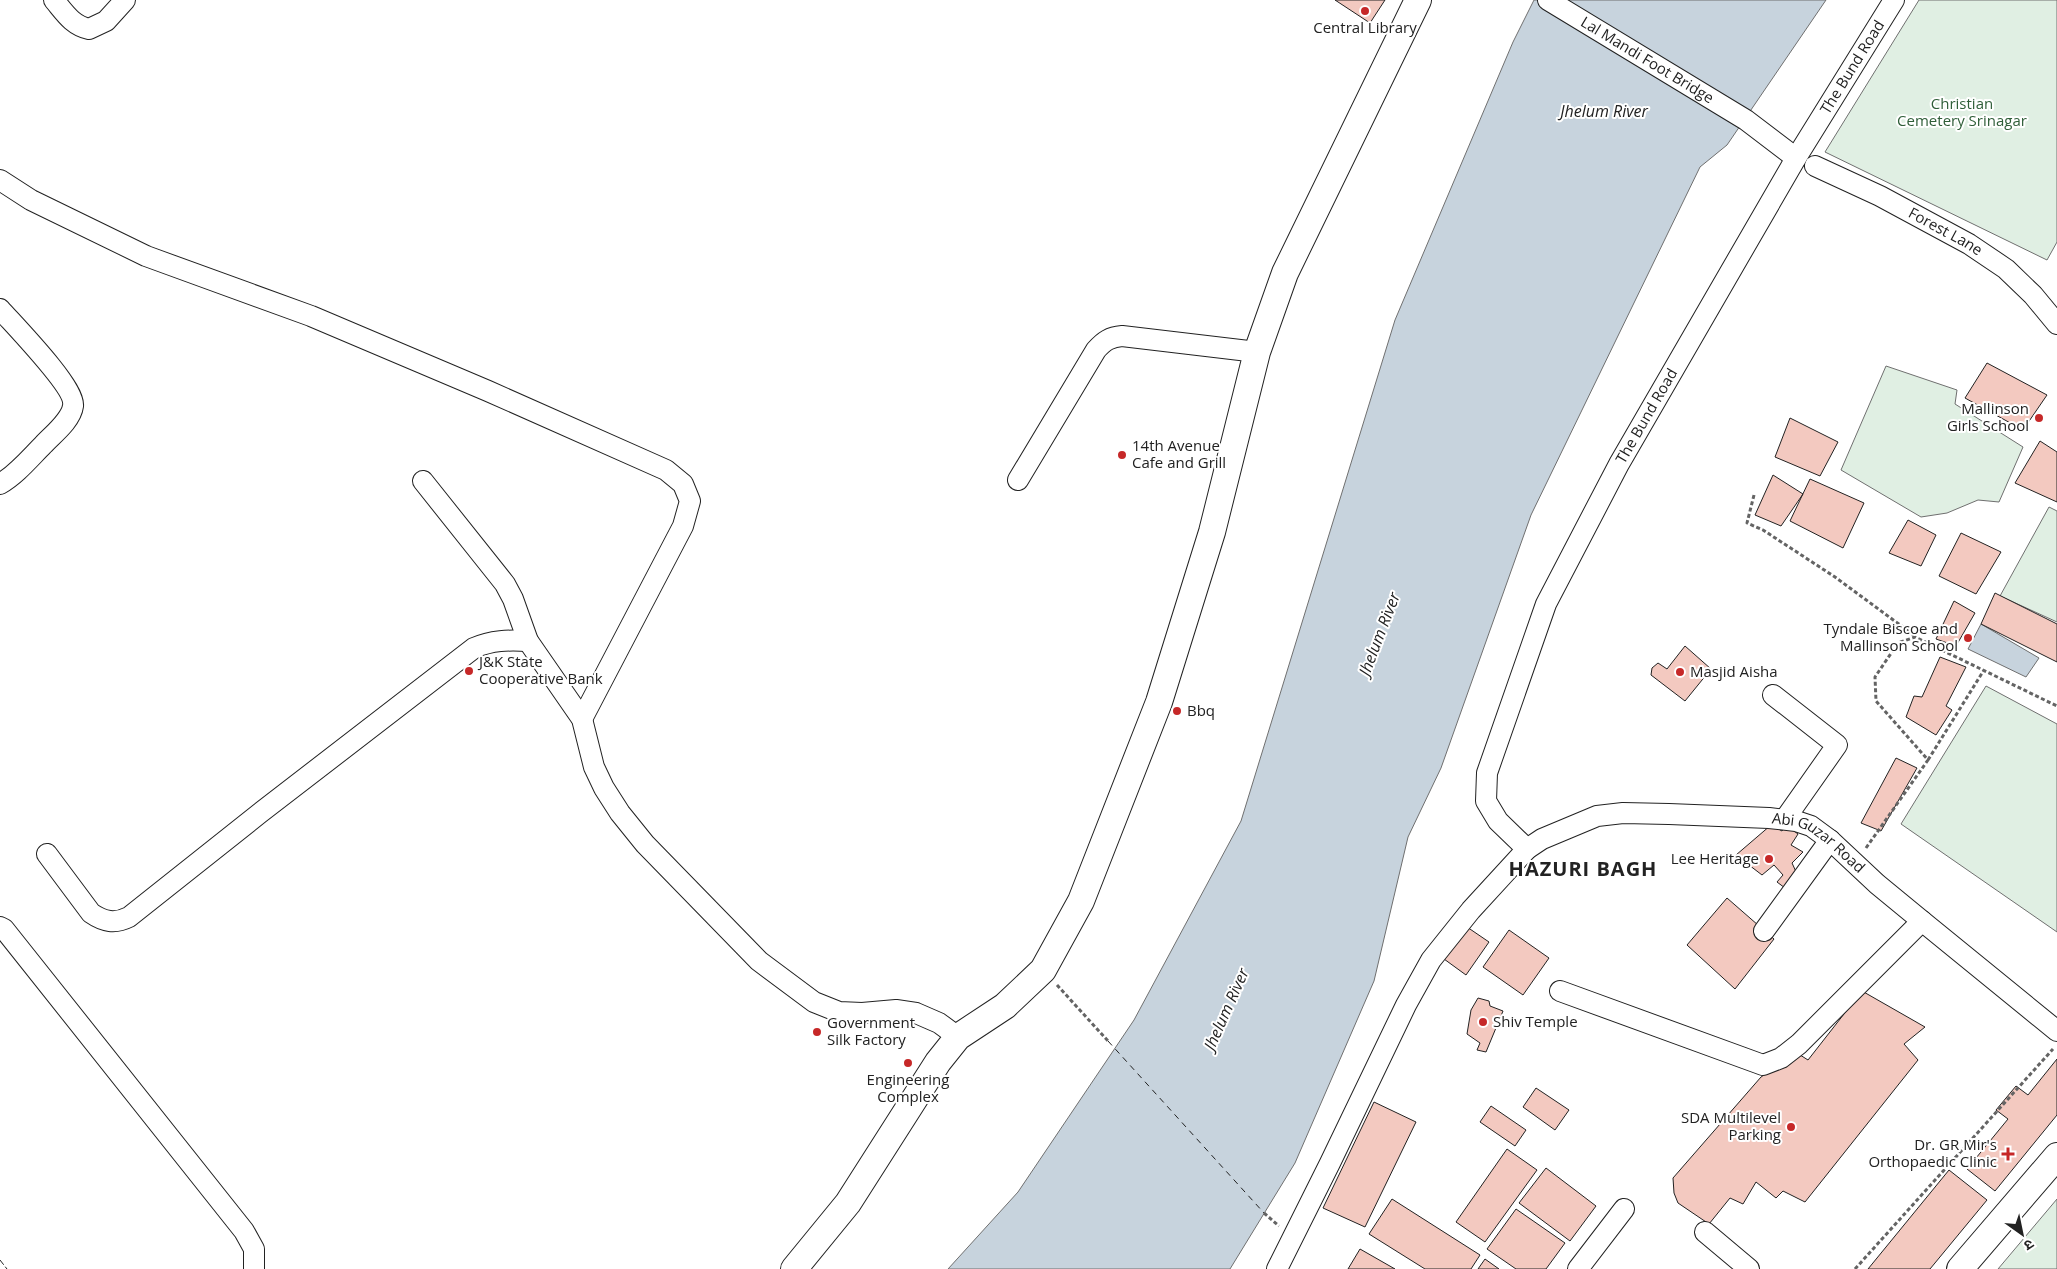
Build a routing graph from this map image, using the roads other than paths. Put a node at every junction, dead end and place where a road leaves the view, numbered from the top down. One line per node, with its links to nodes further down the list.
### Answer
1 (54, 0): 2 (street)
2 (126, 0)
3 (1418, 0): 11 (main road)
4 (1548, 0): 6 (street, Lal Mandi Foot Bridge)
5 (1894, 0): 6 (street, The Bund Road)
6 (1796, 158): 20 (street, The Bund Road)
7 (1815, 166): 10 (street, Forest Lane)
8 (0, 180): 17 (street)
9 (0, 309): 14 (street)
10 (2057, 324)
11 (1257, 352): 12 (street); 27 (main road)
12 (1018, 480)
13 (423, 481): 15 (street)
14 (0, 484)
15 (528, 640): 17 (street); 21 (street)
16 (1773, 695): 18 (street)
17 (582, 719): 27 (street)
18 (1785, 820): 19 (street, Abi Guzar Road); 20 (street, Abi Guzar Road)
19 (1830, 840): 22 (street, Abi Guzar Road); 24 (street)
20 (1527, 849): 33 (street, Abi Guzar Road)
21 (47, 854)
22 (1922, 922): 25 (street); 26 (street, Abi Guzar Road)
23 (0, 928): 31 (street)
24 (1764, 931)
25 (1560, 991)
26 (2057, 1031)
27 (958, 1037): 32 (main road)
28 (2057, 1156): 36 (main road)
29 (1624, 1209): 34 (street)
30 (1705, 1232): 35 (street)
31 (254, 1269)
32 (794, 1269)
33 (1277, 1269)
34 (1578, 1269)
35 (1749, 1269)
36 (1960, 1269)

